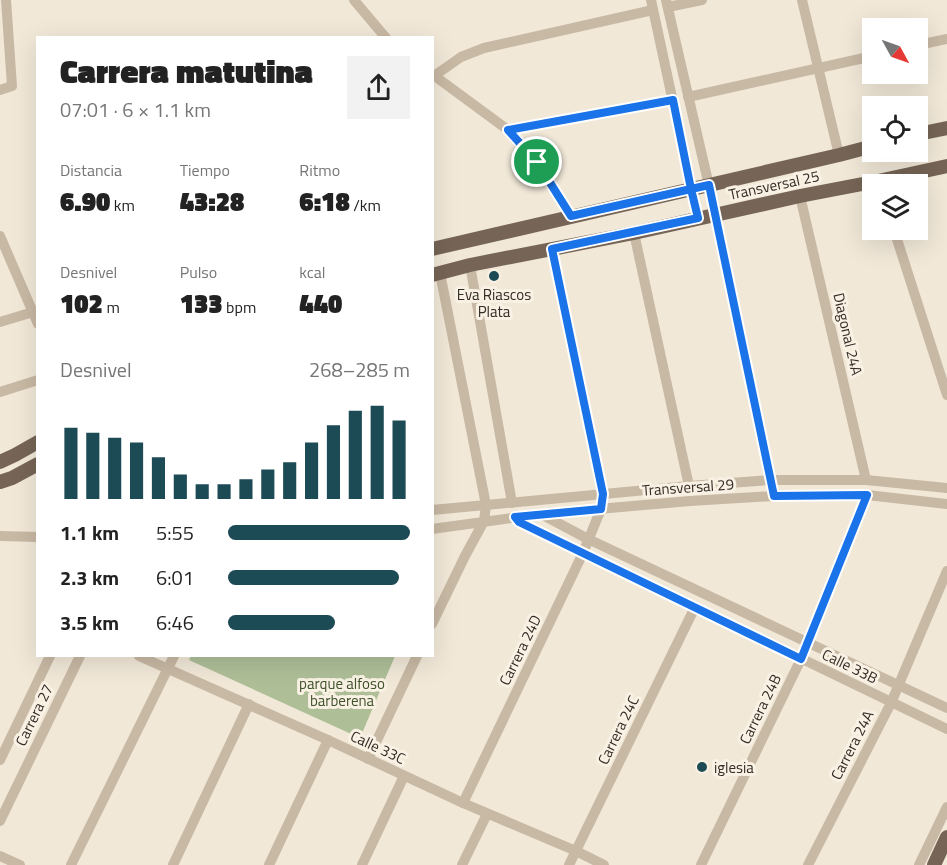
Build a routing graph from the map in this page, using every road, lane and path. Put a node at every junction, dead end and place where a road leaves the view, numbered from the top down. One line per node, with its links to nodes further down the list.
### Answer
1 (702, 0): 5 (street)
2 (802, 0): 11 (street)
3 (359, 2): 7 (street)
4 (4, 3): 14 (street)
5 (667, 4): 15 (street)
6 (652, 5): 12 (street); 16 (street)
7 (384, 36)
8 (947, 39): 9 (street)
9 (928, 43)
10 (862, 58): 11 (street)
11 (819, 68): 15 (street); 21 (street)
12 (434, 74)
13 (434, 76): 18 (street)
14 (0, 90)
15 (688, 97): 24 (street)
16 (673, 100): 18 (street); 26 (street)
17 (947, 128): 19 (main road)
18 (508, 130): 29 (street)
19 (928, 132)
20 (862, 149): 21 (main road, Transversal 25)
21 (838, 155): 24 (main road, Transversal 25)
22 (947, 166): 23 (main road, Transversal 25)
23 (915, 174)
24 (709, 185): 26 (main road, Transversal 25); 28 (street)
25 (862, 186): 27 (main road, Transversal 25)
26 (691, 189): 29 (main road, Transversal 25); 30 (street)
27 (800, 196): 28 (main road, Transversal 25); 48 (street, Diagonal 24A)
28 (715, 214): 30 (main road, Transversal 25); 47 (street)
29 (571, 216): 34 (main road, Transversal 25)
30 (698, 218): 31 (main road, Transversal 25)
31 (634, 233): 35 (main road, Transversal 25); 50 (street)
32 (0, 236): 38 (street)
33 (897, 240): 43 (street)
34 (434, 249)
35 (552, 249): 36 (main road, Transversal 25); 52 (street, Carrera 24D)
36 (470, 266): 37 (main road, Transversal 25); 55 (street)
37 (436, 274): 57 (street)
38 (33, 312): 39 (street); 40 (street)
39 (36, 319)
40 (0, 322)
41 (36, 381): 42 (street)
42 (0, 392)
43 (947, 395)
44 (36, 443): 45 (main road)
45 (0, 462)
46 (36, 465): 49 (main road)
47 (770, 480): 48 (street, Transversal 29); 50 (street, Transversal 29); 54 (street)
48 (866, 480): 51 (street, Transversal 29)
49 (0, 482)
50 (689, 486): 52 (street, Transversal 29)
51 (947, 488)
52 (603, 494): 55 (street, Transversal 29); 58 (street, Carrera 24D)
53 (867, 495): 54 (street, Transversal 29); 56 (street, Transversal 29); 71 (street, Carrera 24B)
54 (774, 496): 58 (street, Transversal 29)
55 (512, 502): 57 (street, Transversal 29)
56 (947, 504)
57 (486, 505): 59 (street, Transversal 29); 62 (street)
58 (601, 509): 60 (street, Transversal 29); 66 (street, Carrera 24D)
59 (434, 510)
60 (541, 514): 61 (street, Transversal 29); 66 (street, Calle 33B)
61 (515, 517): 62 (street, Transversal 29); 67 (street, Calle 33B)
62 (484, 521): 63 (street, Transversal 29); 70 (street)
63 (434, 529)
64 (0, 536): 65 (street)
65 (36, 537)
66 (588, 539): 67 (street, Carrera 24D); 71 (street, Calle 33B)
67 (583, 553): 69 (street, Calle 33B); 88 (street, Carrera 24D)
68 (947, 571): 79 (street, Carrera 24A)
69 (695, 607): 77 (street, Calle 33B); 93 (street, Carrera 24C)
70 (434, 618)
71 (808, 642): 77 (street, Carrera 24B); 79 (street, Calle 33B)
72 (50, 657): 86 (street, Carrera 27)
73 (80, 657): 91 (street, Carrera 27)
74 (141, 657): 78 (street, Calle 33C)
75 (174, 657): 78 (street)
76 (417, 657): 85 (street)
77 (801, 659): 80 (street, Calle 33B); 103 (street, Carrera 24B)
78 (168, 668): 81 (street, Calle 33C); 96 (street)
79 (898, 685): 80 (street, Carrera 24A); 82 (street, Calle 33B)
80 (891, 703): 83 (street, Calle 33B); 104 (street, Carrera 24A)
81 (249, 704): 84 (street, Calle 33C); 97 (street)
82 (947, 708)
83 (947, 729)
84 (328, 740): 85 (street, Calle 33C); 98 (street)
85 (368, 759): 87 (street, Calle 33C)
86 (0, 760)
87 (404, 776): 88 (street, Calle 33C); 99 (street)
88 (463, 804): 90 (street, Calle 33C)
89 (947, 807): 105 (street)
90 (487, 814): 93 (street, Calle 33C); 100 (street)
91 (0, 821)
92 (947, 837): 106 (main road)
93 (576, 851): 101 (street, Carrera 24C); 102 (street, Calle 33C)
94 (0, 856): 95 (street)
95 (20, 865)
96 (71, 865)
97 (173, 865)
98 (269, 865)
99 (362, 865)
100 (462, 865)
101 (569, 865)
102 (604, 865)
103 (701, 865)
104 (808, 865)
105 (919, 865)
106 (934, 865)

